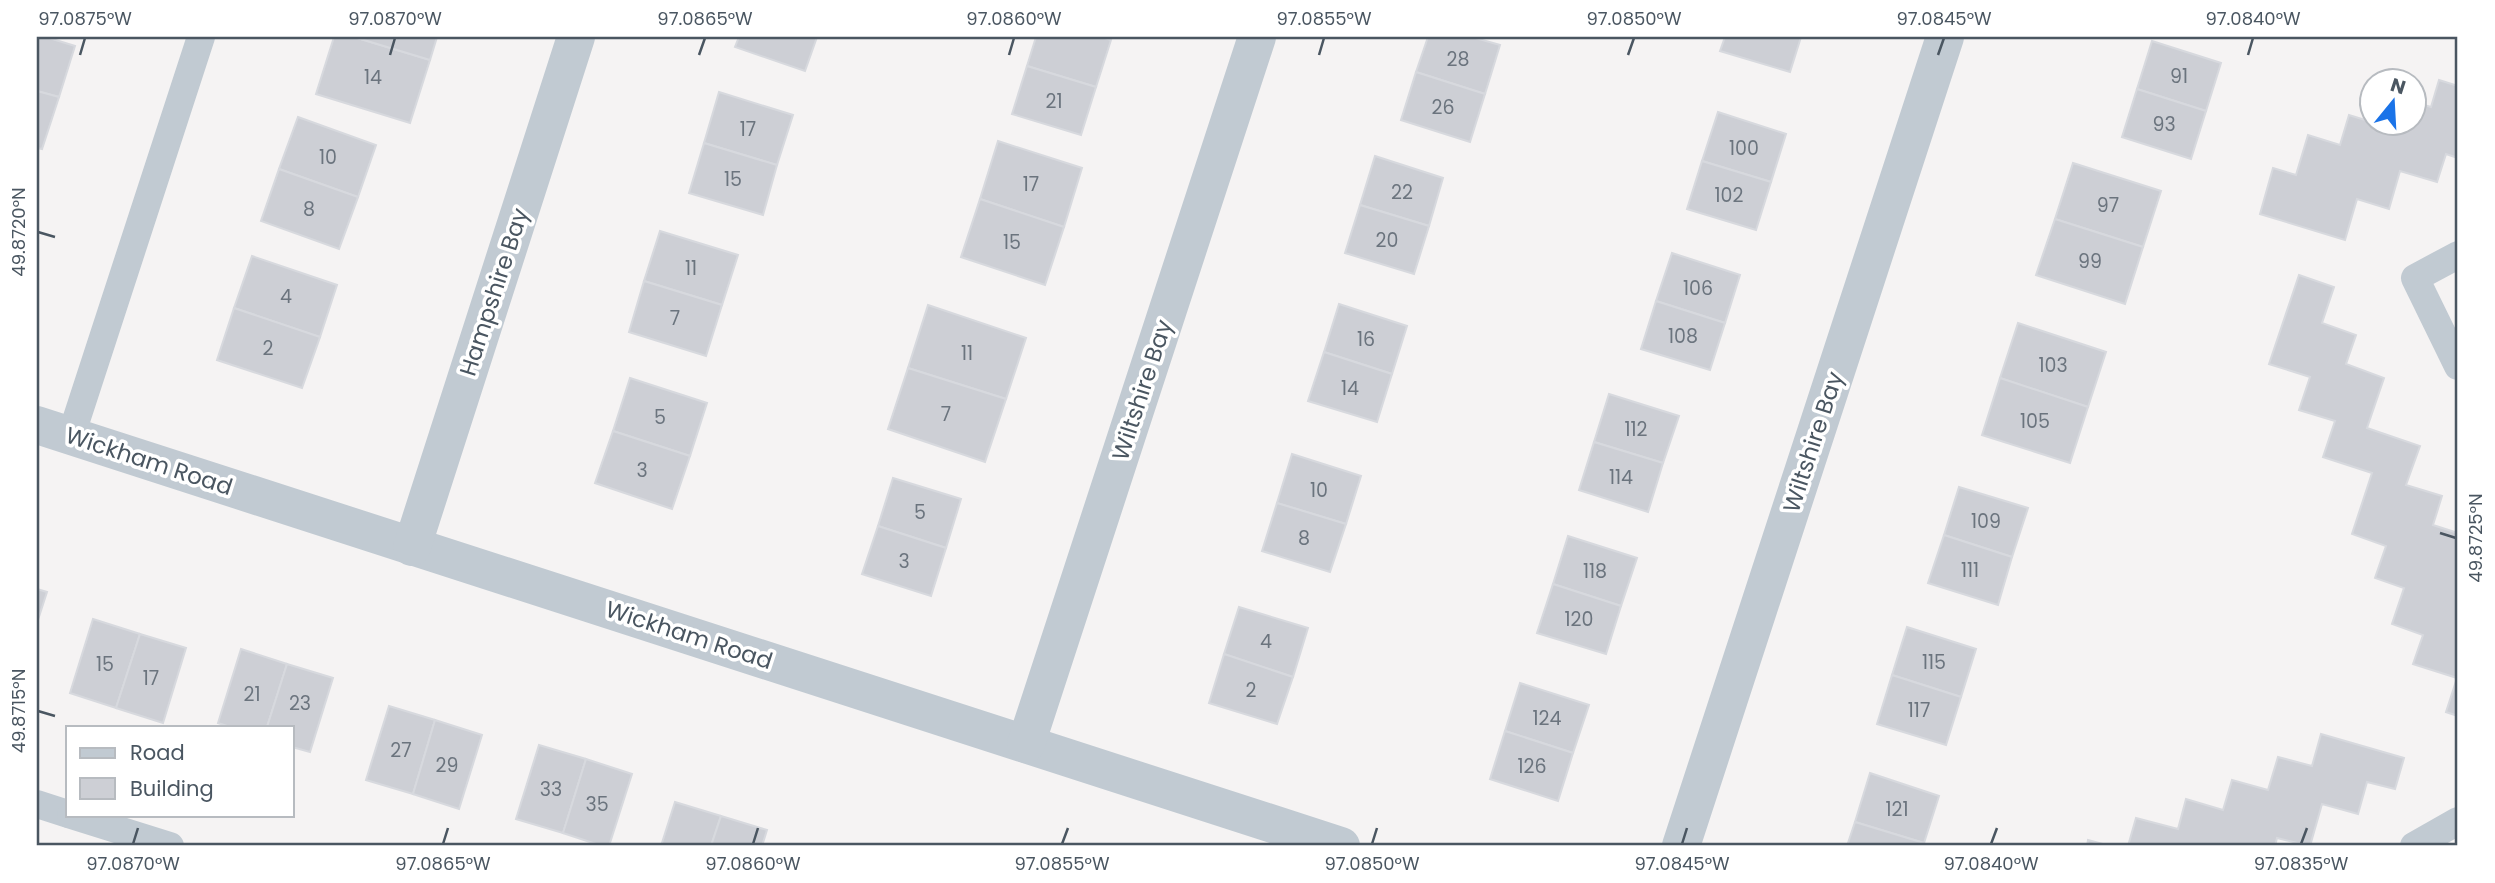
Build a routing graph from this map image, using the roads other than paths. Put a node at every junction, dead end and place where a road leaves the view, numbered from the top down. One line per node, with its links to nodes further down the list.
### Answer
1 (201, 37): 7 (lane)
2 (576, 37): 8 (street, Hampshire Bay)
3 (1257, 37): 9 (street, Wiltshire Bay)
4 (1945, 37): 16 (street, Wiltshire Bay)
5 (2458, 255): 6 (lane)
6 (2458, 366)
7 (54, 430): 8 (street, Wickham Road)
8 (412, 547): 9 (street, Wickham Road)
9 (1026, 744): 15 (street, Wickham Road)
10 (37, 804): 11 (lane)
11 (66, 813)
12 (76, 816): 14 (lane)
13 (2458, 821): 17 (lane)
14 (170, 846)
15 (1341, 846)
16 (1681, 846)
17 (2414, 846)

